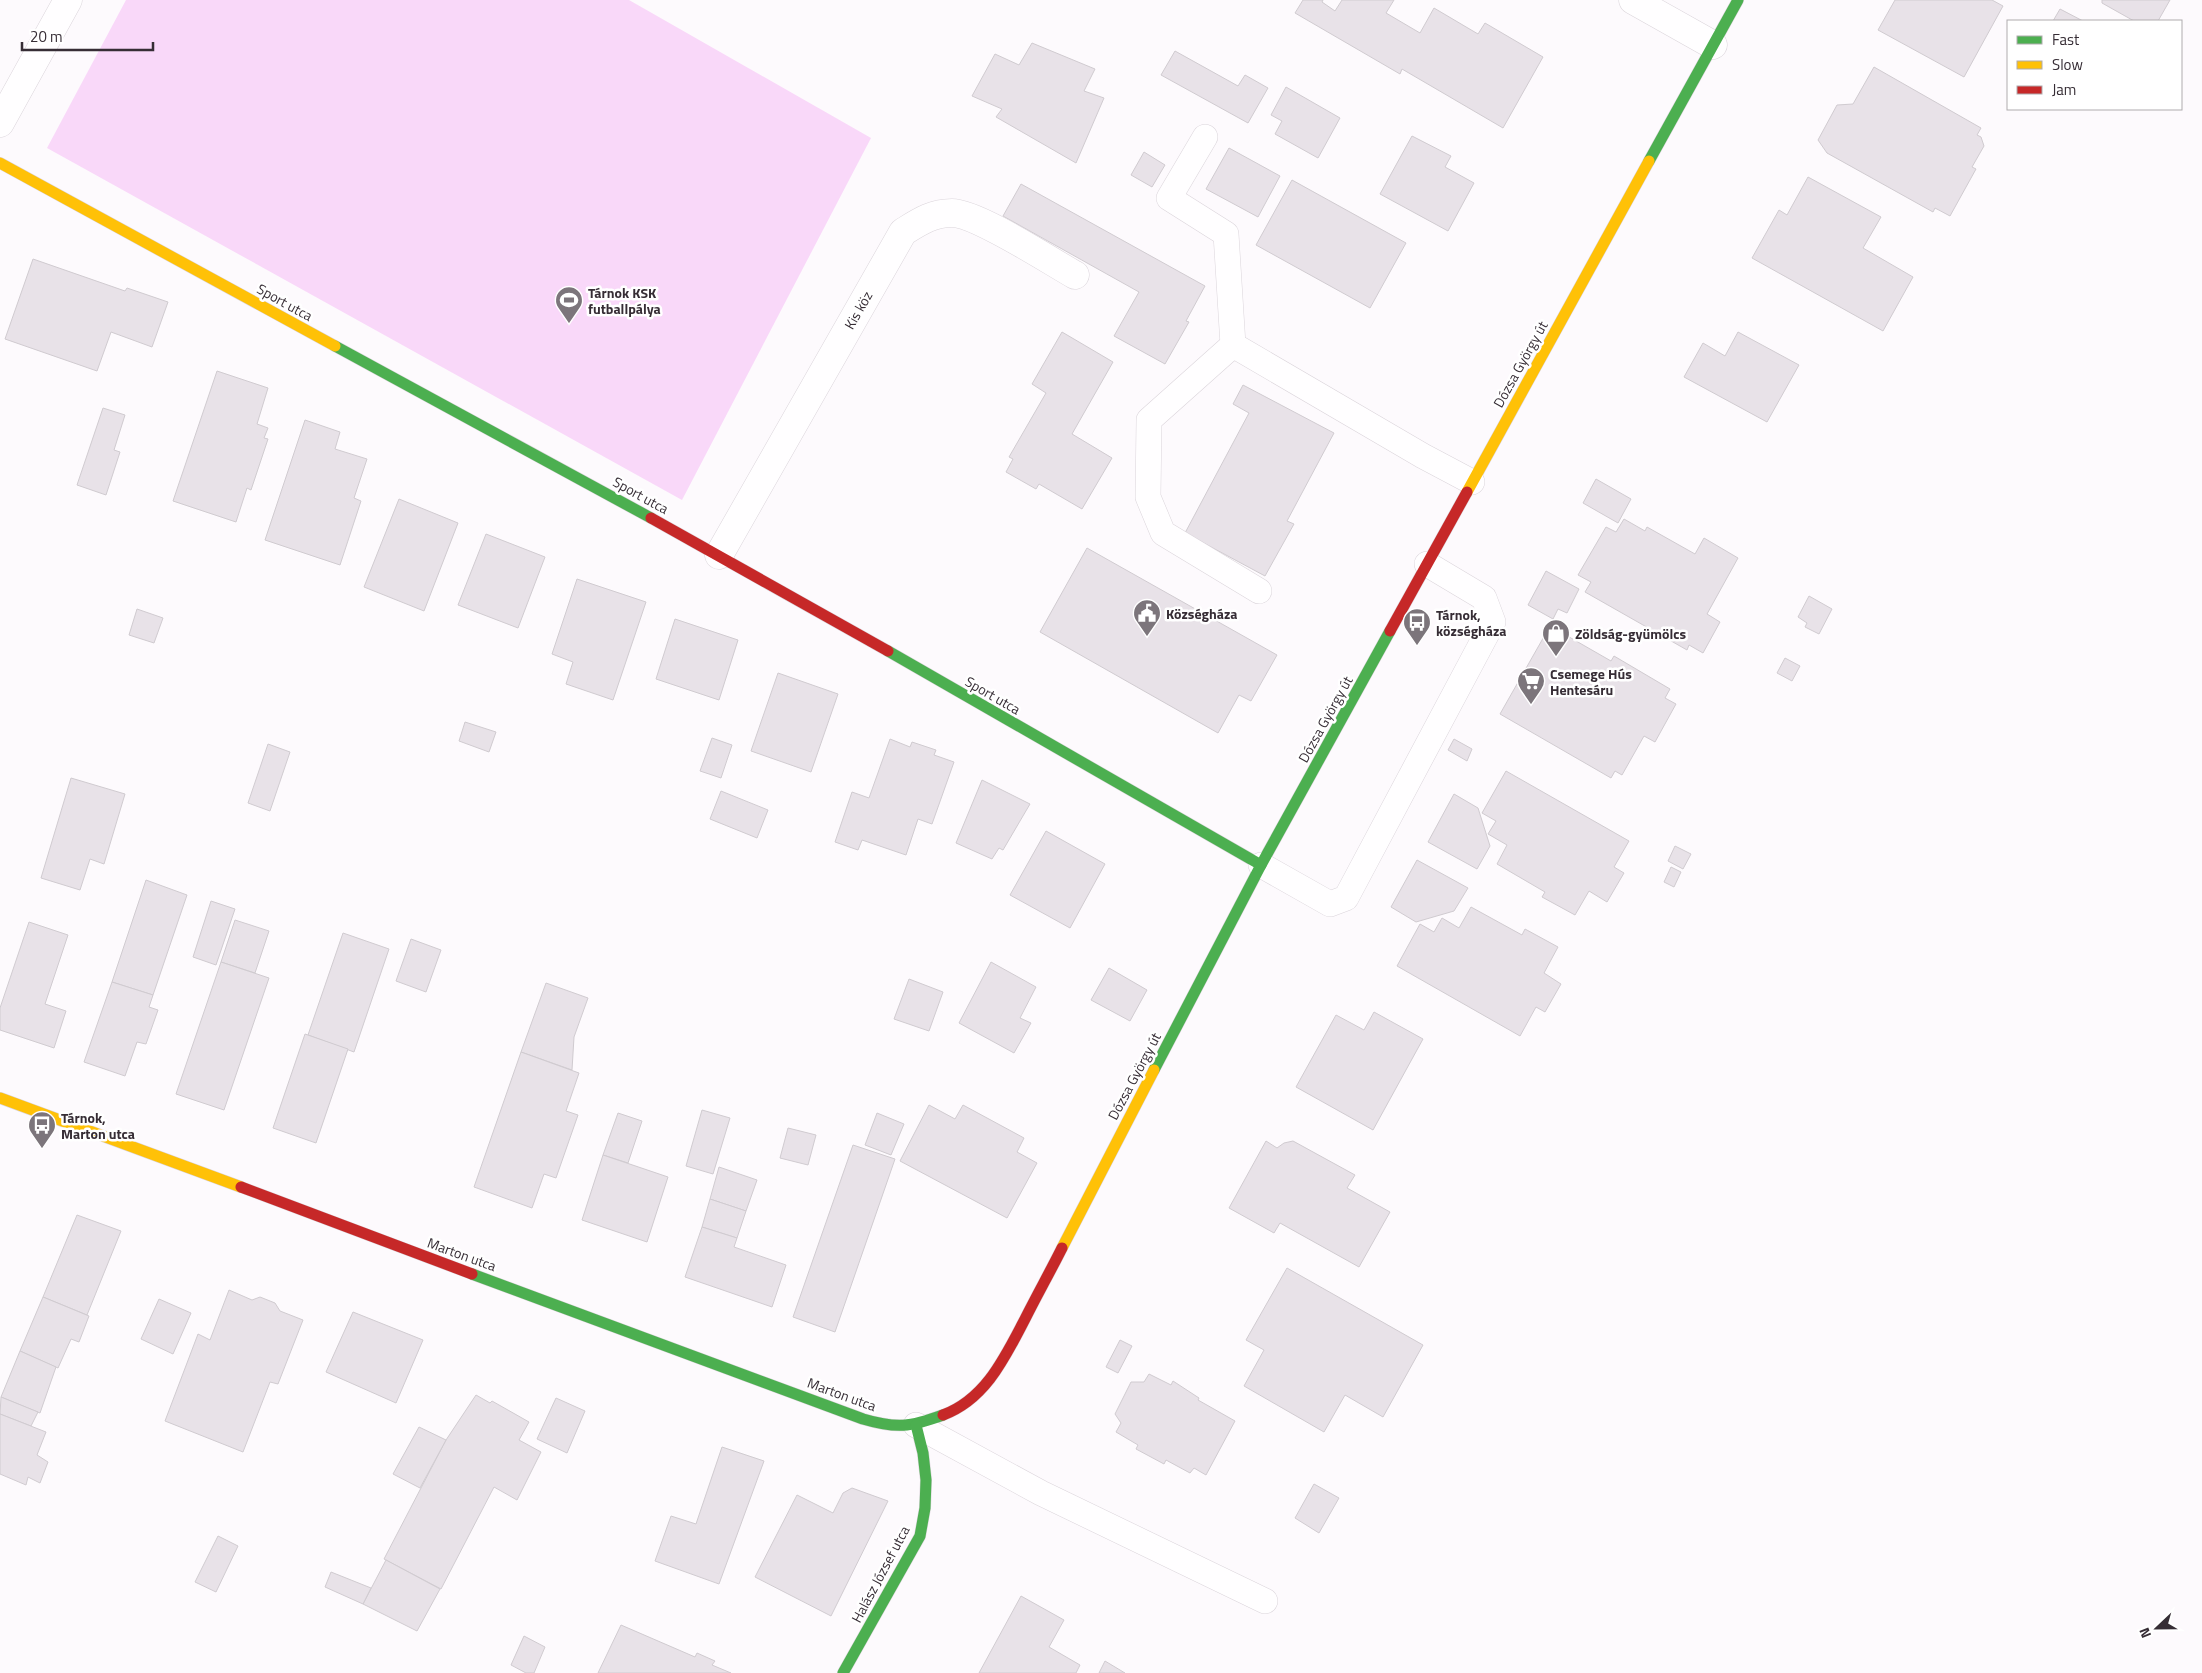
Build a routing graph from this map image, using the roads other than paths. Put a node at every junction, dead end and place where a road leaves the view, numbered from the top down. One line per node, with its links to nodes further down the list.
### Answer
1 (68, 0): 5 (street)
2 (1633, 0): 4 (street)
3 (1738, 0): 4 (street, Dózsa György út)
4 (1714, 45): 10 (street, Dózsa György út)
5 (0, 123)
6 (1205, 137): 9 (lane)
7 (0, 163): 11 (street, Sport utca)
8 (1075, 275): 11 (street, Kis köz)
9 (1233, 345): 10 (lane); 13 (lane)
10 (1472, 482): 12 (street, Dózsa György út)
11 (719, 555): 14 (street, Sport utca)
12 (1427, 564): 14 (street, Dózsa György út); 14 (lane)
13 (1259, 591)
14 (1261, 865): 16 (street, Dózsa György út)
15 (0, 1098): 16 (street, Marton utca)
16 (916, 1425): 17 (lane); 18 (street, Halász József utca)
17 (1265, 1601)
18 (843, 1673)

